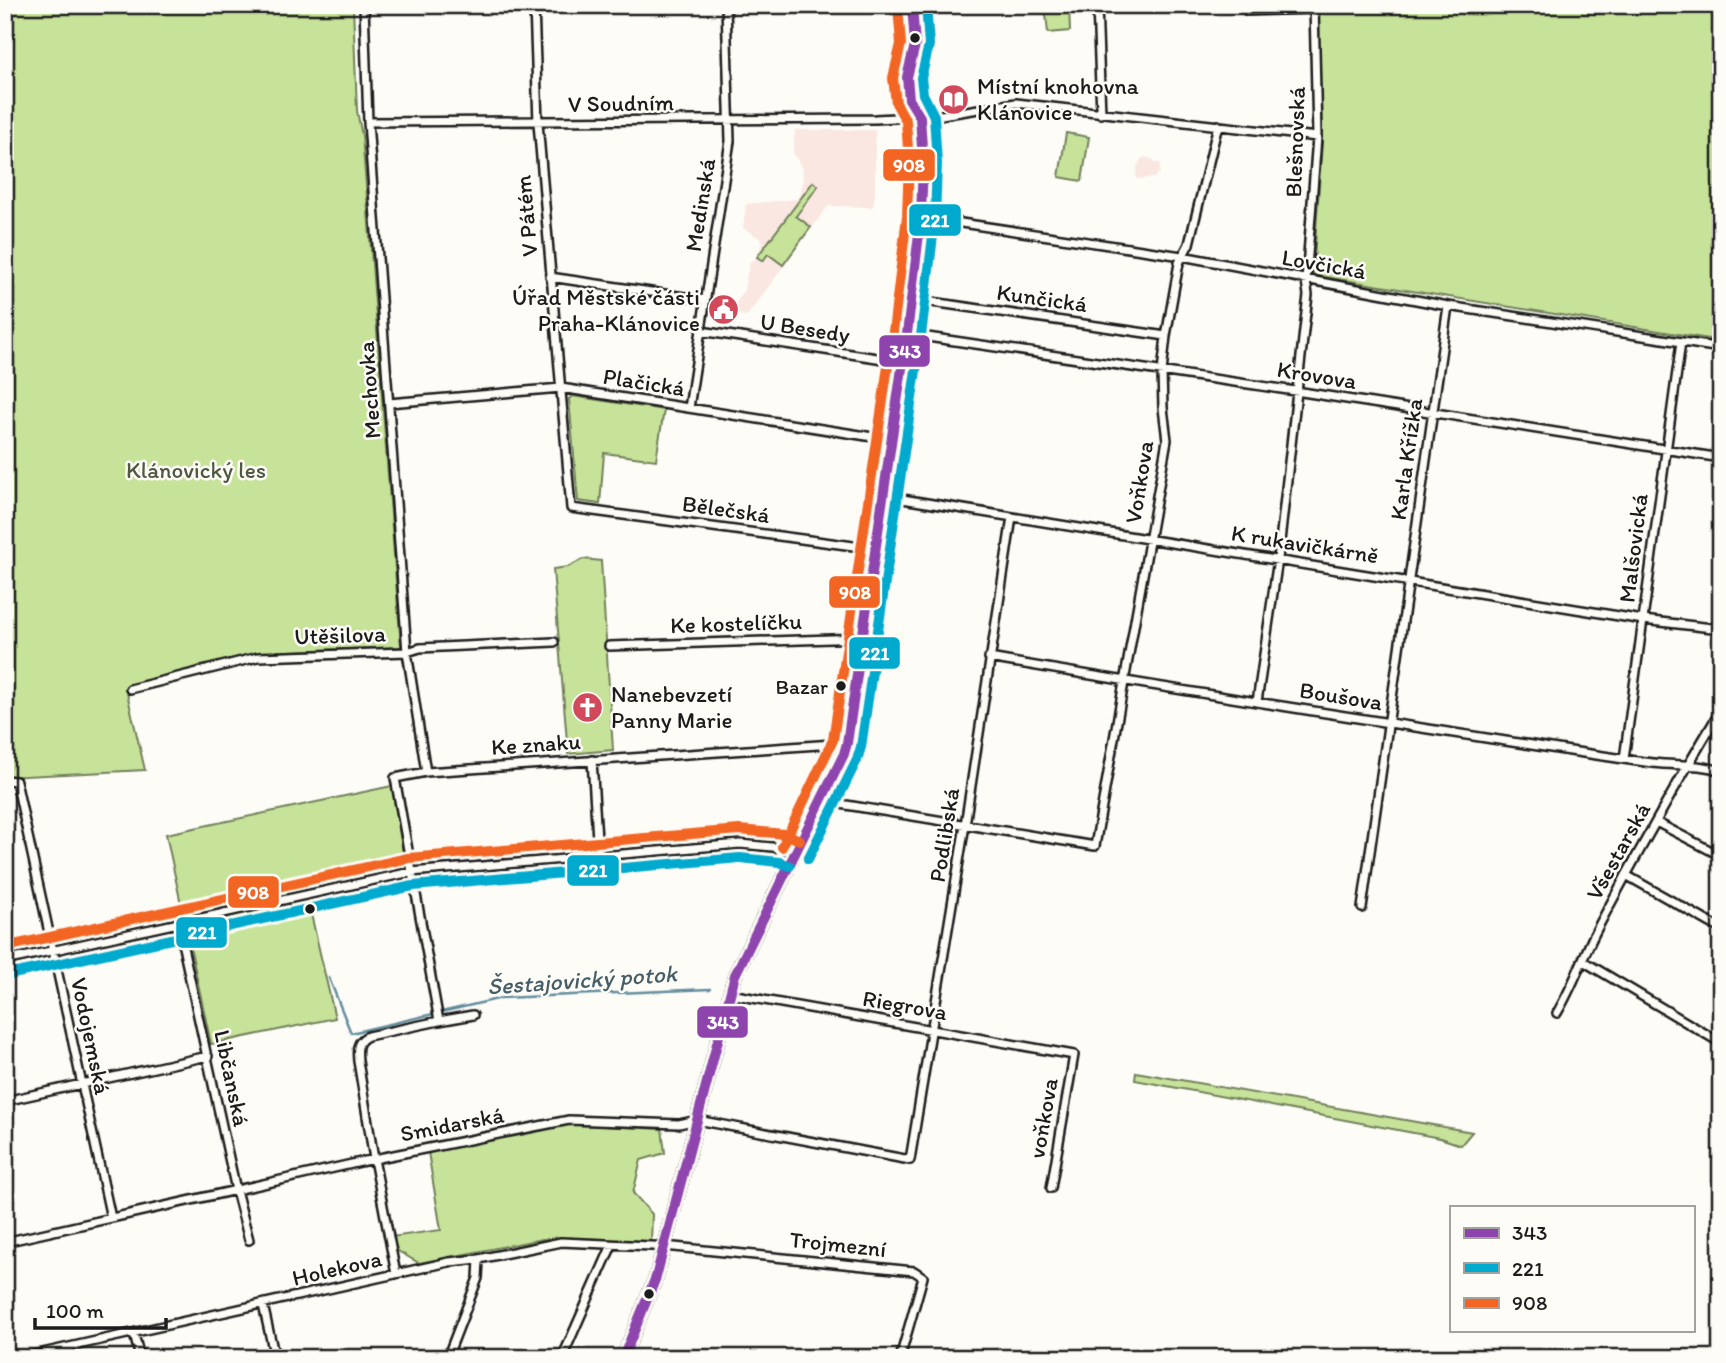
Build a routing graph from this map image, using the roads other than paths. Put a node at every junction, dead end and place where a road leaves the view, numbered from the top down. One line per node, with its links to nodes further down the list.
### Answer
1 (364, 5): 11 (street, Mechovka)
2 (534, 5): 12 (street, V Pátém)
3 (726, 5): 10 (street, Medinská)
4 (912, 5): 9 (street)
5 (1097, 5): 8 (street)
6 (1314, 7): 7 (street); 14 (street, Blešnovská)
7 (1247, 11)
8 (1101, 114): 9 (street, V Soudním); 13 (street, V Soudním)
9 (920, 117): 10 (street, V Soudním); 15 (street)
10 (730, 121): 12 (street, V Soudním); 20 (street, Medinská)
11 (368, 122): 12 (street, V Soudním); 31 (street, Mechovka)
12 (538, 123): 17 (street, V Pátém)
13 (1218, 125): 14 (street, V Soudním); 16 (street, Voňkova)
14 (1317, 137): 18 (street, Blešnovská)
15 (921, 217): 16 (street, Lovčická); 19 (street)
16 (1182, 256): 18 (street, Lovčická); 24 (street, Voňkova)
17 (550, 277): 20 (street); 29 (street, V Pátém)
18 (1306, 281): 21 (street, Lovčická); 30 (street, Blešnovská)
19 (911, 299): 23 (street); 24 (street, Kunčická)
20 (705, 300): 22 (street, Medinská)
21 (1448, 306): 25 (street, Lovčická); 33 (street, Karla Křížka)
22 (701, 331): 27 (street, U Besedy); 32 (street, Medinská)
23 (907, 334): 27 (street); 28 (street, Krovova)
24 (1167, 336): 28 (street, Voňkova)
25 (1681, 342): 26 (street, Lovčická); 35 (street, Malšovická)
26 (1721, 348)
27 (902, 362): 34 (street)
28 (1162, 372): 30 (street, Krovova); 40 (street, Voňkova)
29 (561, 388): 31 (street, Plačická); 32 (street, Plačická); 38 (street, V Pátém)
30 (1298, 391): 33 (street, Krovova); 42 (street, Blešnovská)
31 (389, 403): 49 (street, Mechovka)
32 (690, 408): 34 (street, Plačická)
33 (1432, 413): 35 (street, Krovova); 43 (street, Karla Křížka)
34 (891, 440): 37 (street)
35 (1665, 449): 36 (street, Krovova); 44 (street, Malšovická)
36 (1721, 457)
37 (884, 496): 39 (street, K rukavičkárně); 41 (street)
38 (571, 508): 41 (street, Bělečská)
39 (1012, 517): 40 (street, K rukavičkárně); 50 (street, Podlibská)
40 (1150, 538): 42 (street, K rukavičkárně); 51 (street, Voňkova)
41 (876, 549): 46 (street)
42 (1278, 559): 43 (street, K rukavičkárně); 53 (street, Blešnovská)
43 (1409, 580): 44 (street, K rukavičkárně); 55 (street, Karla Křížka)
44 (1643, 620): 45 (street, K rukavičkárně); 57 (street, Malšovická)
45 (1721, 629)
46 (863, 638): 48 (street, Ke kostelíčku); 56 (street)
47 (554, 642): 49 (street, Utěšilova)
48 (609, 646)
49 (407, 652): 52 (street, Utěšilova); 61 (street, Mechovka)
50 (989, 658): 51 (street, Boušova); 65 (street, Podlibská)
51 (1123, 681): 53 (street, Boušova); 65 (street, Voňkova)
52 (130, 689)
53 (1257, 702): 55 (street, Boušova)
54 (1721, 710): 59 (street, Všestarská)
55 (1387, 723): 57 (street, Boušova); 71 (street, Karla Křížka)
56 (847, 743): 58 (street, Ke znaku); 63 (street)
57 (1624, 759): 59 (street, Boušova)
58 (592, 760): 61 (street, Ke znaku); 67 (street)
59 (1688, 764): 60 (street, Boušova); 64 (street, Všestarská)
60 (1721, 771)
61 (426, 772): 69 (street, Ke znaku)
62 (5, 780): 74 (street, Vodojemská)
63 (822, 801): 65 (street); 66 (street)
64 (1656, 822): 68 (street); 70 (street, Všestarská)
65 (965, 825): 81 (street, Podlibská)
66 (795, 853): 67 (street); 77 (street)
67 (598, 855): 69 (street)
68 (1721, 856)
69 (411, 872): 72 (street); 80 (street)
70 (1626, 875): 73 (street); 76 (street, Všestarská)
71 (1362, 908)
72 (178, 925): 74 (street); 84 (street, Libčanská)
73 (1721, 929)
74 (52, 950): 75 (street); 85 (street, Vodojemská)
75 (5, 961)
76 (1583, 961): 78 (street, Všestarská); 82 (street)
77 (730, 994): 81 (street, Riegrova); 87 (street)
78 (1557, 1013)
79 (473, 1015): 80 (street)
80 (438, 1019): 88 (street)
81 (933, 1029): 83 (street, Riegrova); 89 (street, Podlibská)
82 (1721, 1043)
83 (1074, 1055): 90 (street, voňkova)
84 (208, 1056): 85 (street); 91 (street, Libčanská)
85 (81, 1083): 86 (street); 92 (street, Vodojemská)
86 (5, 1101)
87 (697, 1120): 88 (street, Smidarská); 89 (street, Smidarská); 96 (street)
88 (374, 1159): 91 (street, Smidarská); 98 (street)
89 (911, 1160)
90 (1051, 1188)
91 (236, 1190): 92 (street, Smidarská); 93 (street, Libčanská)
92 (111, 1218): 94 (street, Smidarská)
93 (249, 1240)
94 (5, 1242)
95 (612, 1245): 96 (street, Holekova); 97 (street, Holekova); 105 (street)
96 (664, 1247): 106 (street); 107 (street, Trojmezní)
97 (479, 1259): 98 (street, Holekova); 104 (street)
98 (396, 1274): 99 (street, Holekova)
99 (263, 1304): 100 (street, Holekova); 103 (street)
100 (134, 1334): 101 (street, Holekova); 102 (street)
101 (20, 1358)
102 (140, 1358)
103 (275, 1358)
104 (447, 1358)
105 (562, 1358)
106 (623, 1358)
107 (900, 1358)

